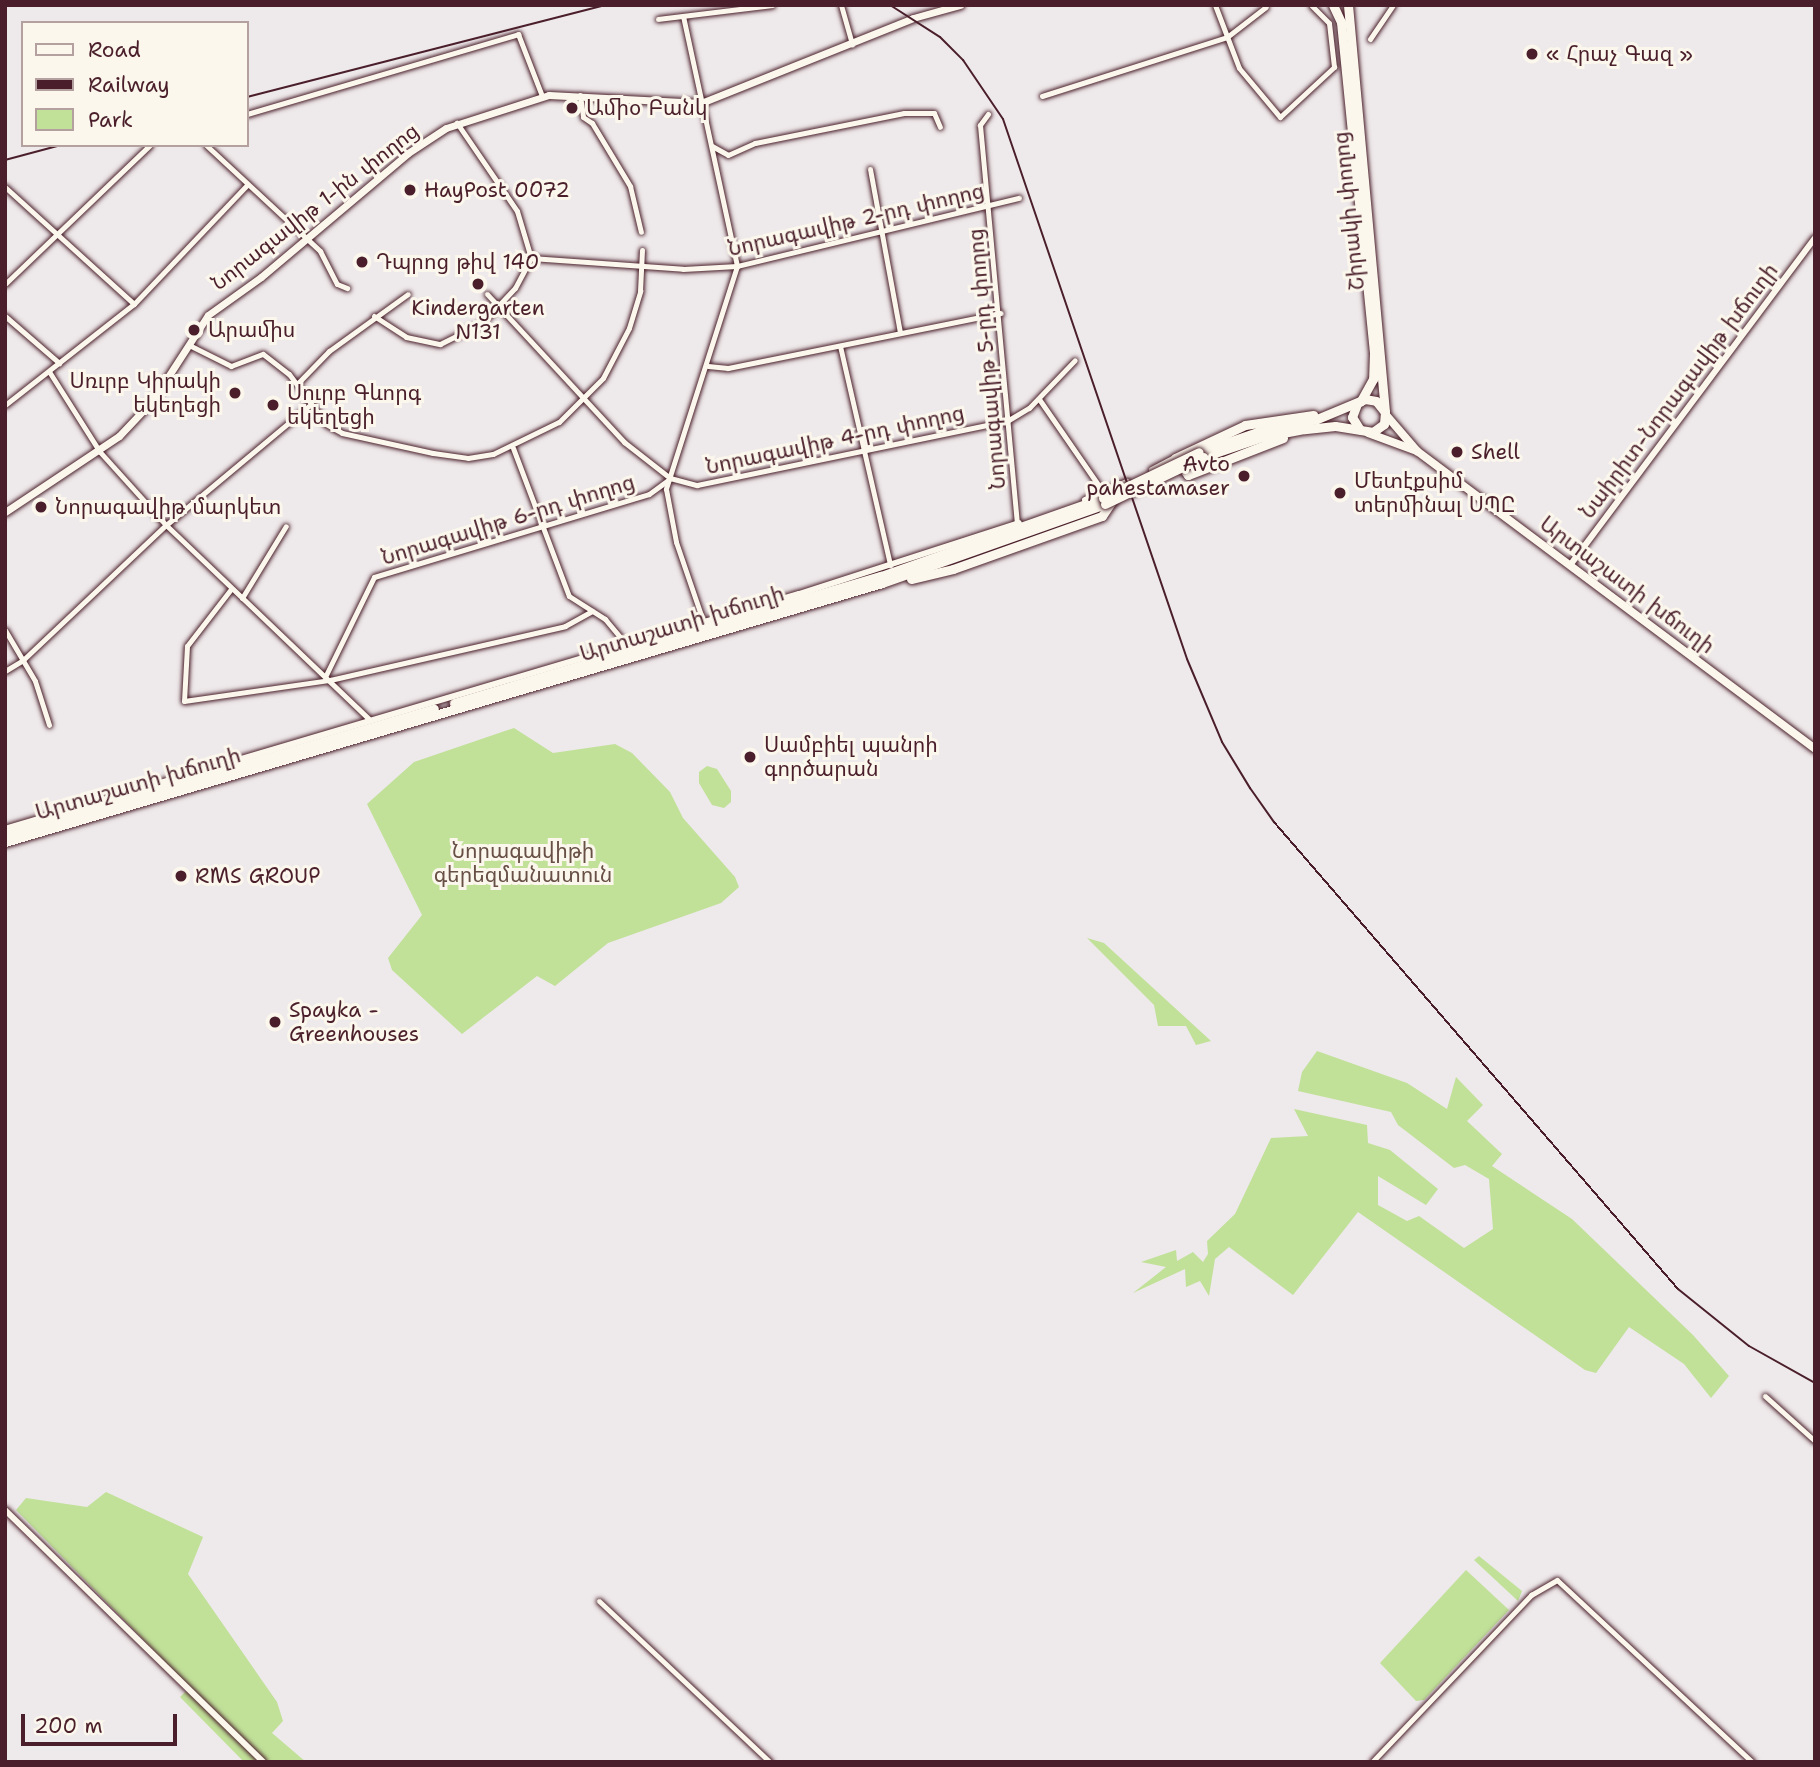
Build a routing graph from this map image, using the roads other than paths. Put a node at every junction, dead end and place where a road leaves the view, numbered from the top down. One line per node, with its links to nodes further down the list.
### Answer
1 (772, 5): 10 (street)
2 (841, 5): 14 (street)
3 (960, 5): 14 (main road, Նորագավիթ 1-ին փողոց)
4 (1215, 5): 12 (street)
5 (1311, 5): 12 (street)
6 (1333, 5): 59 (highway, Շիրակի փողոց)
7 (1348, 5): 63 (highway, Շիրակի փողոց)
8 (1393, 5): 13 (street)
9 (1266, 7): 12 (street)
10 (683, 16): 11 (street); 18 (street, Նորագավիթ 6-րդ փողոց)
11 (658, 19)
12 (1227, 37): 17 (street)
13 (1370, 39)
14 (852, 44): 18 (main road, Նորագավիթ 1-ին փողոց)
15 (580, 94): 16 (main road, Նորագավիթ 1-ին փողոց); 18 (main road, Նորագավիթ 1-ին փողոց); 31 (street)
16 (542, 96): 19 (street); 21 (main road, Նորագավիթ 1-ին փողոց)
17 (1042, 96)
18 (701, 103): 23 (street, Նորագավիթ 6-րդ փողոց)
19 (248, 114)
20 (988, 114): 30 (street, Նորագավիթ 5-րդ փողոց)
21 (457, 123): 35 (main road, Նորագավիթ 1-ին փողոց); 37 (street)
22 (940, 127): 23 (street)
23 (712, 146): 39 (street, Նորագավիթ 6-րդ փողոց)
24 (148, 147): 33 (street)
25 (208, 147): 27 (street)
26 (870, 169): 32 (street)
27 (247, 185): 35 (street); 44 (street)
28 (5, 187): 33 (street)
29 (1020, 198): 30 (street, Նորագավիթ 2-րդ փողոց)
30 (990, 206): 32 (street, Նորագավիթ 2-րդ փողոց); 46 (street, Նորագավիթ 5-րդ փողոց)
31 (641, 232)
32 (883, 233): 39 (street, Նորագավիթ 2-րդ փողոց); 49 (street)
33 (56, 234): 40 (street); 44 (street)
34 (1815, 238): 80 (street, Նաիրիտ-Նորագավիթ խճուղի)
35 (306, 240): 41 (street); 50 (main road, Նորագավիթ 1-ին փողոց)
36 (642, 250): 38 (street)
37 (531, 258): 38 (street, Նորագավիթ 2-րդ փողոց); 45 (street)
38 (643, 266): 39 (street, Նորագավիթ 2-րդ փողոց); 58 (street)
39 (737, 267): 54 (street, Նորագավիթ 6-րդ փողոց)
40 (5, 284)
41 (347, 288)
42 (487, 293): 45 (street, Նորագավիթ 4-րդ փողոց)
43 (408, 294): 48 (street)
44 (134, 304): 53 (street)
45 (498, 308): 48 (street); 58 (street, Նորագավիթ 4-րդ փողոց)
46 (1001, 313): 49 (street); 64 (street, Նորագավիթ 5-րդ փողոց)
47 (5, 316): 53 (street)
48 (374, 316): 56 (street)
49 (900, 332): 51 (street)
50 (189, 345): 56 (street); 70 (main road, Նորագավիթ 1-ին փողոց)
51 (840, 346): 54 (street); 68 (street)
52 (1075, 360): 57 (street, Նորագավիթ 4-րդ փողոց)
53 (59, 363): 55 (street)
54 (708, 366): 73 (street, Նորագավիթ 6-րդ փողոց)
55 (50, 373): 60 (street); 70 (street)
56 (297, 384): 61 (street)
57 (1039, 399): 64 (street, Նորագավիթ 4-րդ փողոց); 74 (street)
58 (583, 400): 67 (street); 73 (street, Նորագավիթ 4-րդ փողոց)
59 (1358, 403): 62 (highway, Արտաշատի խճուղի); 63 (highway, Արտաշատի խճուղի); 66 (highway)
60 (5, 405)
61 (309, 406): 67 (street); 77 (street)
62 (1337, 413): 71 (highway, Արտաշատի խճուղի); 72 (highway)
63 (1386, 414): 66 (highway); 69 (main road, Արտաշատի խճուղի)
64 (1007, 421): 68 (street, Նորագավիթ 4-րդ փողոց); 76 (street, Նորագավիթ 5-րդ փողոց)
65 (1325, 426): 66 (highway, Արտաշատի խճուղի); 71 (highway, Արտաշատի խճուղի); 72 (highway)
66 (1364, 432): 69 (main road, Արտաշատի խճուղի)
67 (513, 447): 79 (street)
68 (863, 449): 73 (street, Նորագավիթ 4-րդ փողոց); 81 (street)
69 (1417, 451): 80 (main road, Արտաշատի խճուղի)
70 (100, 452): 75 (main road, Նորագավիթ 1-ին փողոց); 77 (street)
71 (1201, 455): 74 (highway, Արտաշատի խճուղի, bridge)
72 (1175, 458): 74 (street)
73 (670, 478): 79 (street, Նորագավիթ 6-րդ փողոց); 86 (street, Նորագավիթ 6-րդ փողոց)
74 (1104, 494): 76 (street, Արտաշատի խճուղի); 82 (highway, Արտաշատի խճուղի); 82 (highway); 96 (highway, Արտաշատի խճուղի)
75 (5, 512)
76 (1017, 524): 81 (street, Արտաշատի խճուղի)
77 (166, 525): 83 (street); 89 (street)
78 (286, 526): 84 (street)
79 (543, 527): 85 (street); 91 (street, Նորագավիթ 6-րդ փողոց)
80 (1571, 564): 94 (main road, Արտաշատի խճուղի)
81 (890, 565): 86 (street, Արտաշատի խճուղի)
82 (882, 583): 97 (highway, Արտաշատի խճուղի)
83 (231, 589): 84 (street); 91 (street)
84 (242, 598): 91 (street)
85 (592, 611): 88 (street); 91 (street)
86 (702, 621): 88 (street, Արտաշատի խճուղի)
87 (5, 630): 89 (street)
88 (627, 645): 92 (street, Արտաշատի խճուղի)
89 (23, 660): 90 (street); 93 (street)
90 (5, 671)
91 (328, 677): 92 (street)
92 (370, 720): 95 (street, Արտաշատի խճուղի)
93 (49, 725)
94 (1815, 748)
95 (5, 829)
96 (5, 835)
97 (5, 842)
98 (1765, 1396): 99 (street)
99 (1815, 1441)
100 (5, 1510): 102 (street)
101 (599, 1601): 103 (street)
102 (263, 1762)
103 (770, 1762)
104 (1372, 1762): 105 (street)
105 (1752, 1762)

